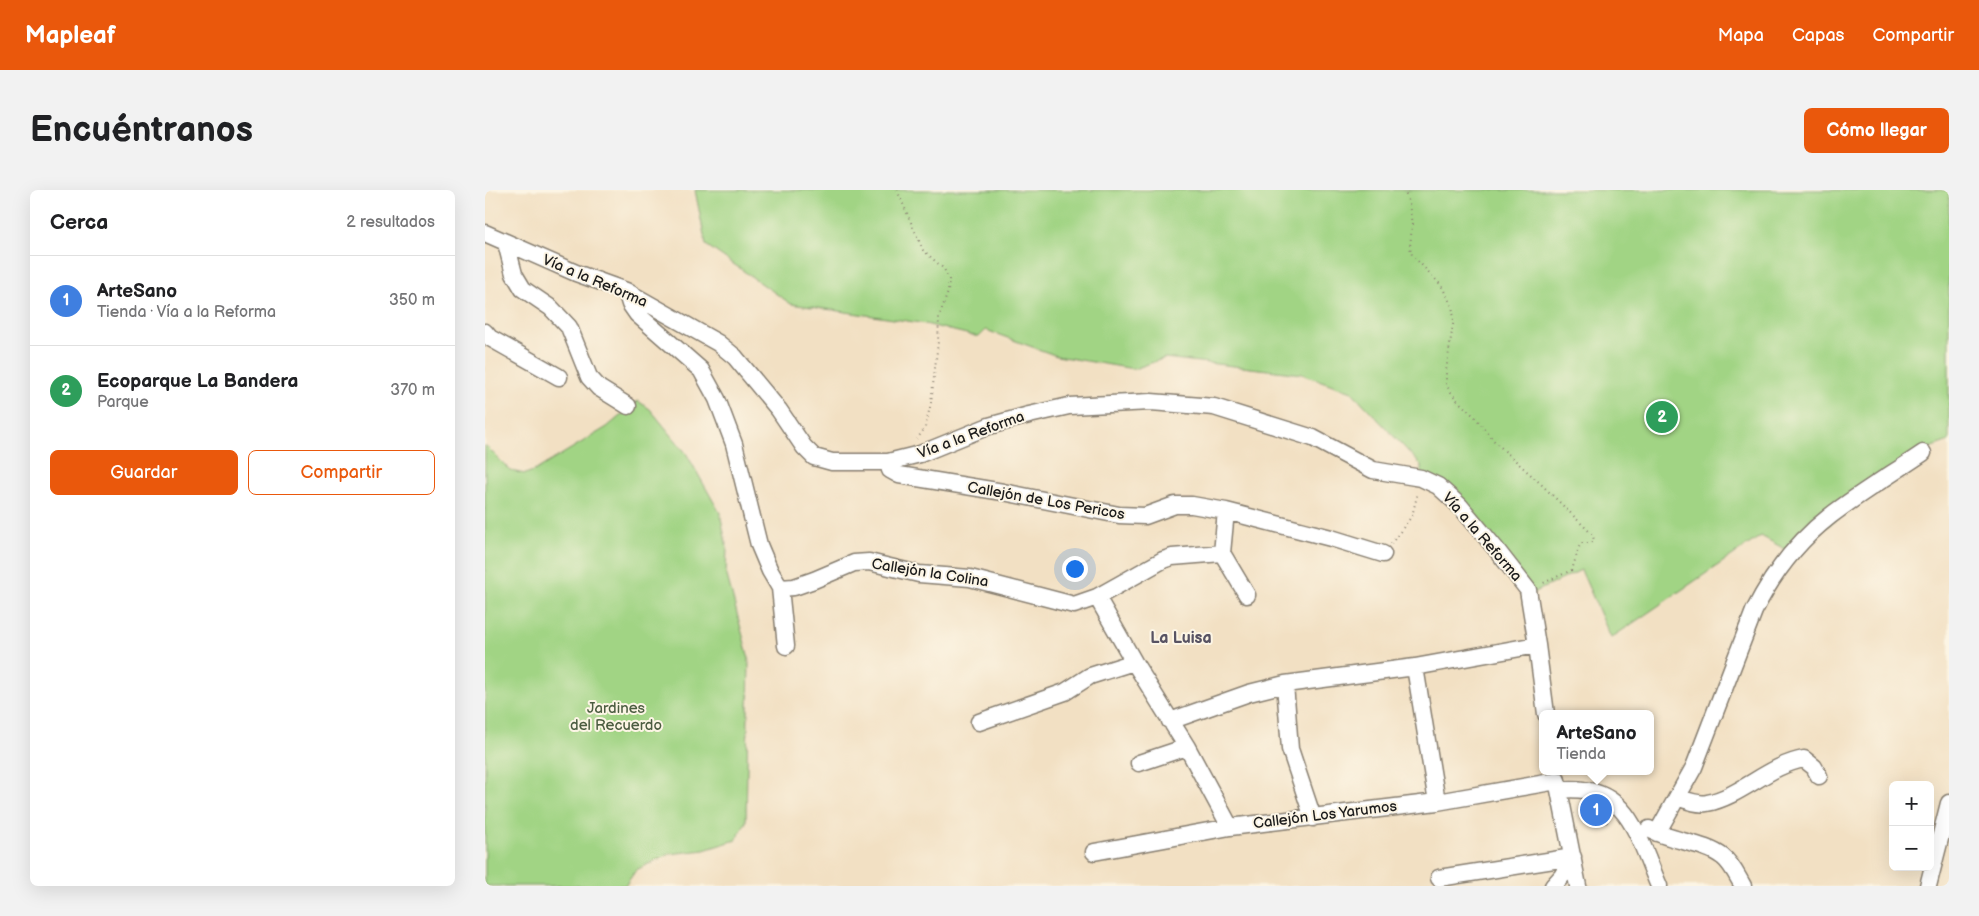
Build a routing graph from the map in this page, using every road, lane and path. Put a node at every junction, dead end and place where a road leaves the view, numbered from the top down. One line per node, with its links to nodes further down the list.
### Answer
1 (897, 190): 9 (path)
2 (1404, 190): 17 (path)
3 (485, 233): 4 (street, Vía a la Reforma)
4 (506, 242): 5 (street, Vía a la Reforma); 8 (street)
5 (626, 291): 11 (street, Vía a la Reforma); 16 (street)
6 (485, 332): 7 (street)
7 (559, 377)
8 (628, 406)
9 (916, 442)
10 (1923, 453): 32 (street)
11 (888, 462): 12 (street, Vía a la Reforma); 13 (street, Callejón de Los Pericos)
12 (1421, 478): 15 (path); 17 (street, Vía a la Reforma)
13 (1226, 511): 14 (street); 15 (street, Callejón de Los Pericos)
14 (1222, 553): 18 (street); 19 (street, Callejón la Colina)
15 (1383, 554)
16 (780, 588): 19 (street, Callejón la Colina); 20 (street)
17 (1527, 590): 21 (street, Vía a la Reforma)
18 (1247, 595)
19 (1097, 597): 22 (street)
20 (786, 646)
21 (1537, 646): 23 (street); 25 (street, Vía a la Reforma)
22 (1133, 662): 26 (street); 27 (street)
23 (1415, 667): 24 (street); 33 (street)
24 (1285, 684): 26 (street); 36 (street)
25 (1545, 710)
26 (1171, 721): 28 (street)
27 (979, 722)
28 (1187, 747): 29 (street); 37 (street)
29 (1139, 764)
30 (1819, 776): 32 (street)
31 (1557, 781): 33 (street, Callejón Los Yarumos); 35 (street, Callejón Los Yarumos); 40 (street)
32 (1677, 797): 38 (street)
33 (1437, 802): 36 (street, Callejón Los Yarumos)
34 (1949, 803): 46 (street)
35 (1629, 817): 38 (street); 44 (street)
36 (1313, 818): 37 (street, Callejón Los Yarumos)
37 (1230, 827): 39 (street, Callejón Los Yarumos)
38 (1657, 833): 45 (street)
39 (1094, 852)
40 (1573, 857): 41 (street); 42 (street); 43 (street)
41 (1439, 878)
42 (1553, 886)
43 (1578, 886)
44 (1659, 886)
45 (1743, 886)
46 (1927, 886)

